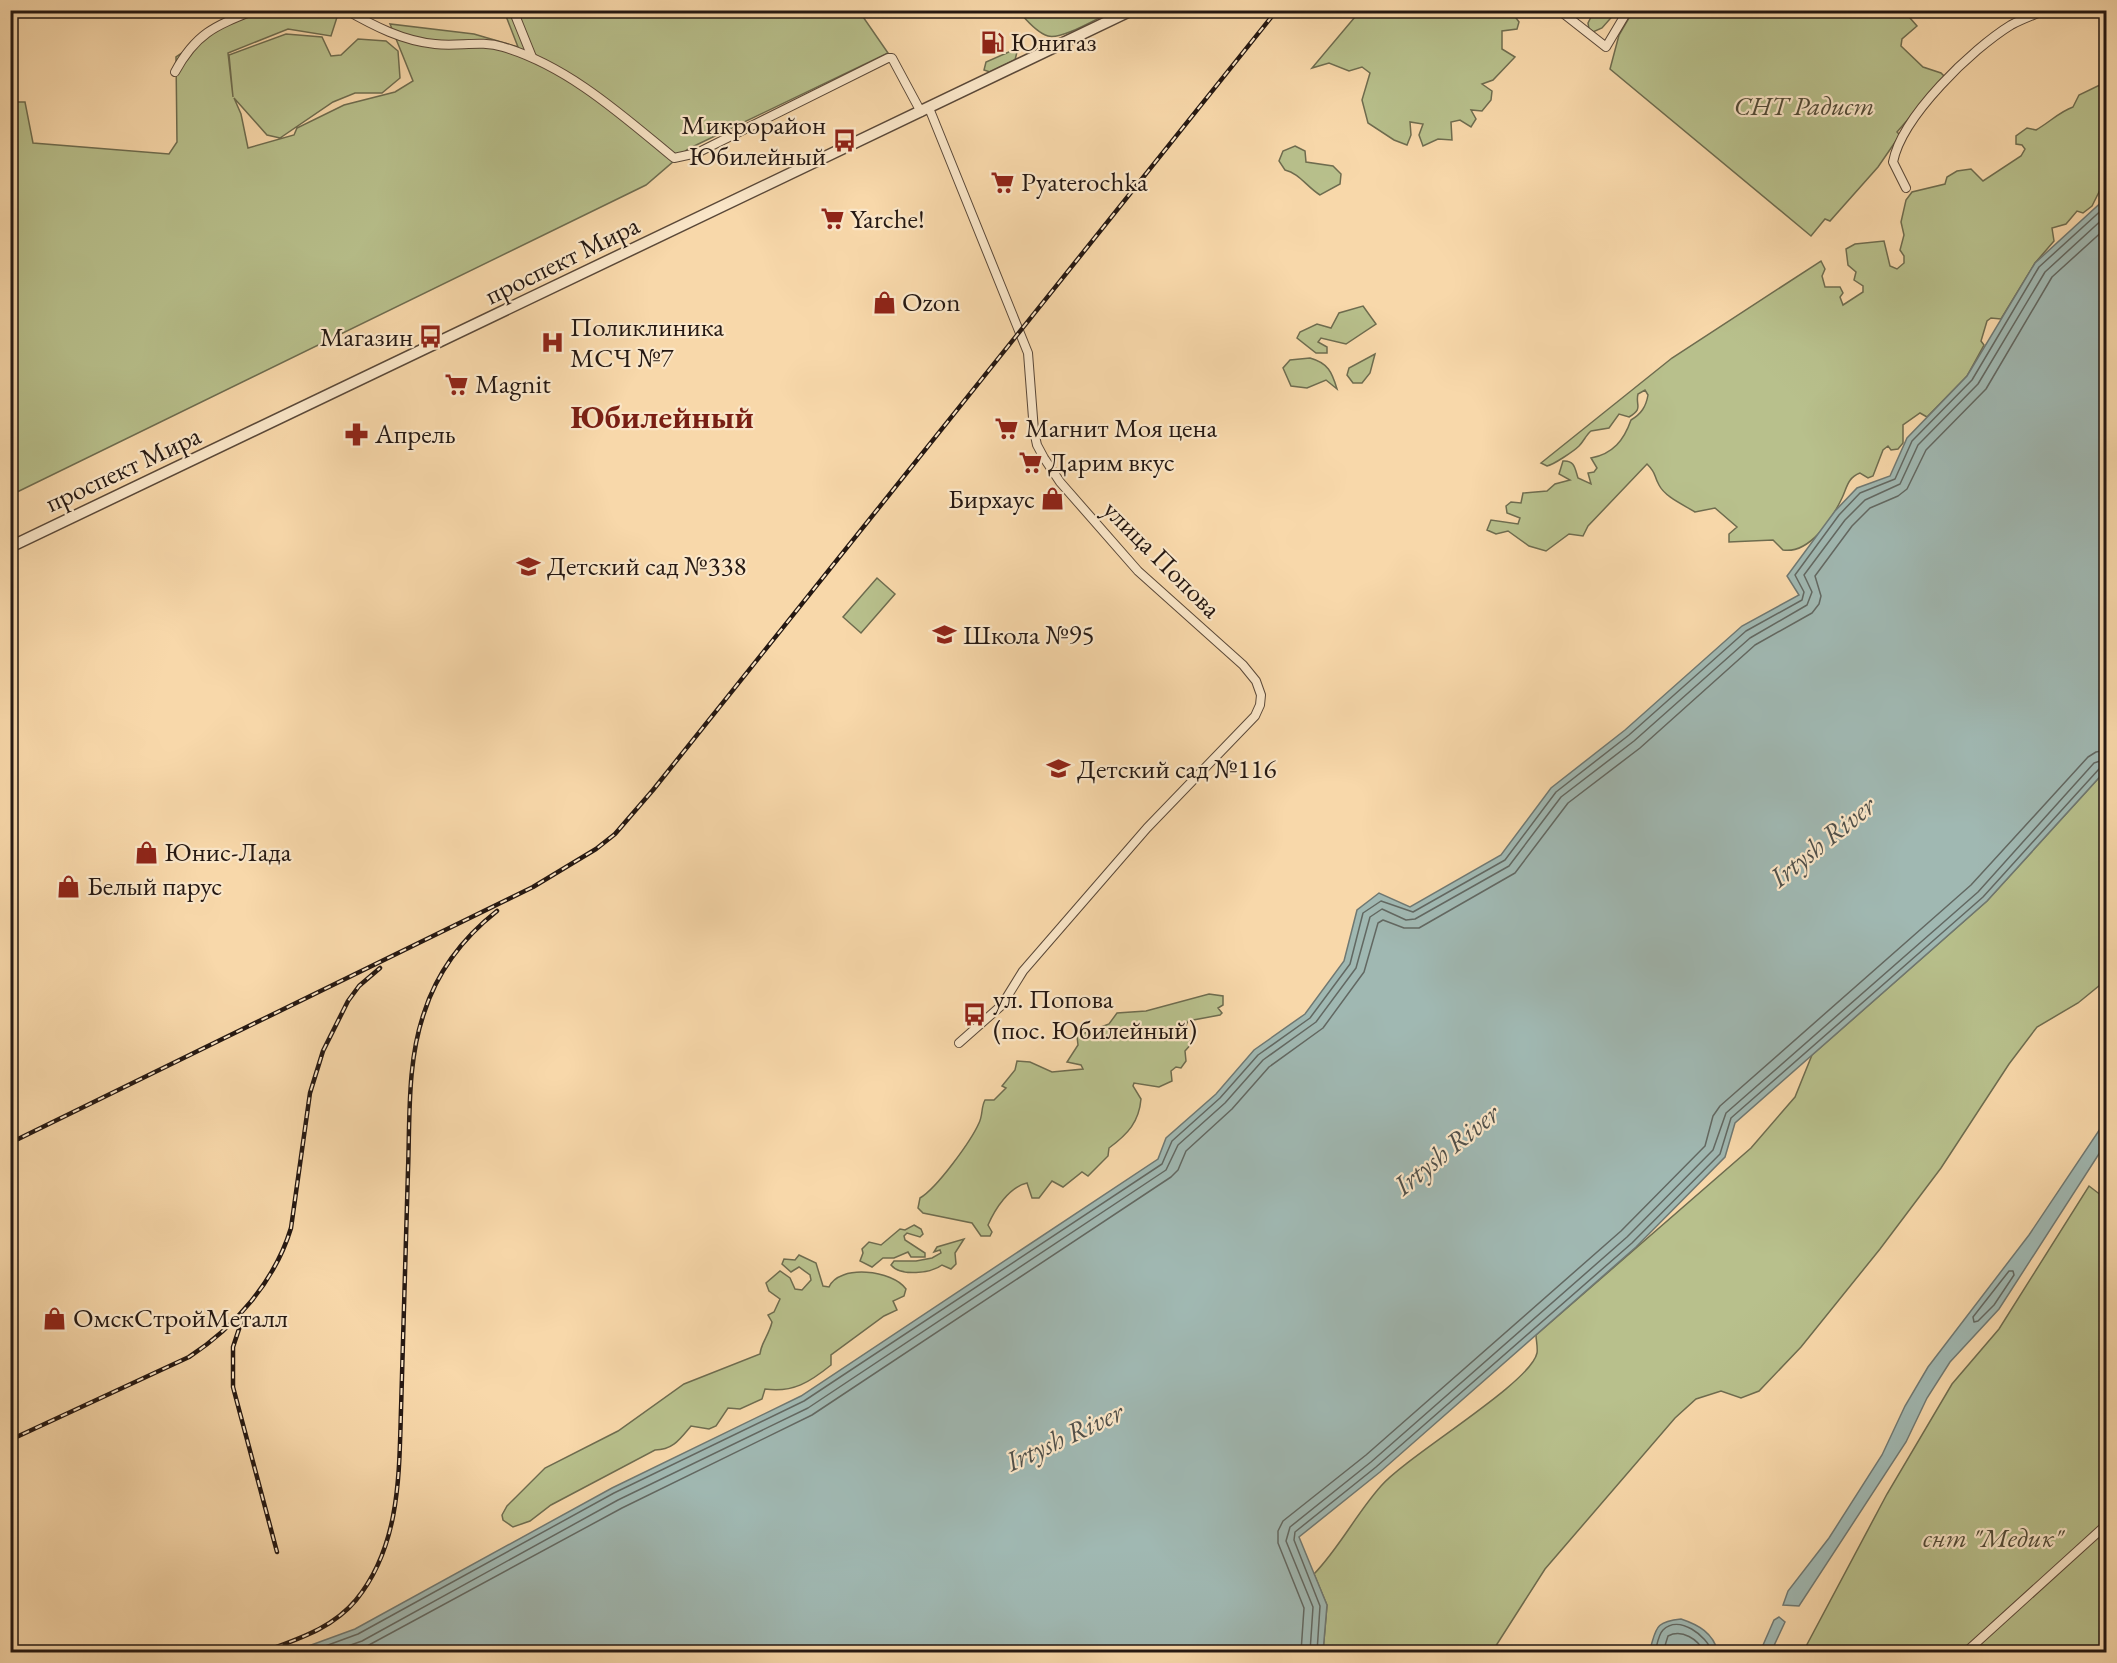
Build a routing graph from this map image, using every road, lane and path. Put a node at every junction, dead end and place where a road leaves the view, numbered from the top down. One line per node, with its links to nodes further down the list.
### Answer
1 (255, 10): 9 (street)
2 (346, 10): 8 (street)
3 (513, 10): 8 (street)
4 (1132, 10): 10 (street, проспект Мира)
5 (1559, 10): 6 (street)
6 (1628, 10)
7 (2045, 10): 11 (street)
8 (532, 57): 10 (street, улица Попова)
9 (175, 72)
10 (925, 110): 12 (street, проспект Мира); 13 (street, улица Попова)
11 (1906, 188)
12 (10, 547)
13 (959, 1043)
14 (2106, 1525): 15 (street)
15 (1965, 1653)

